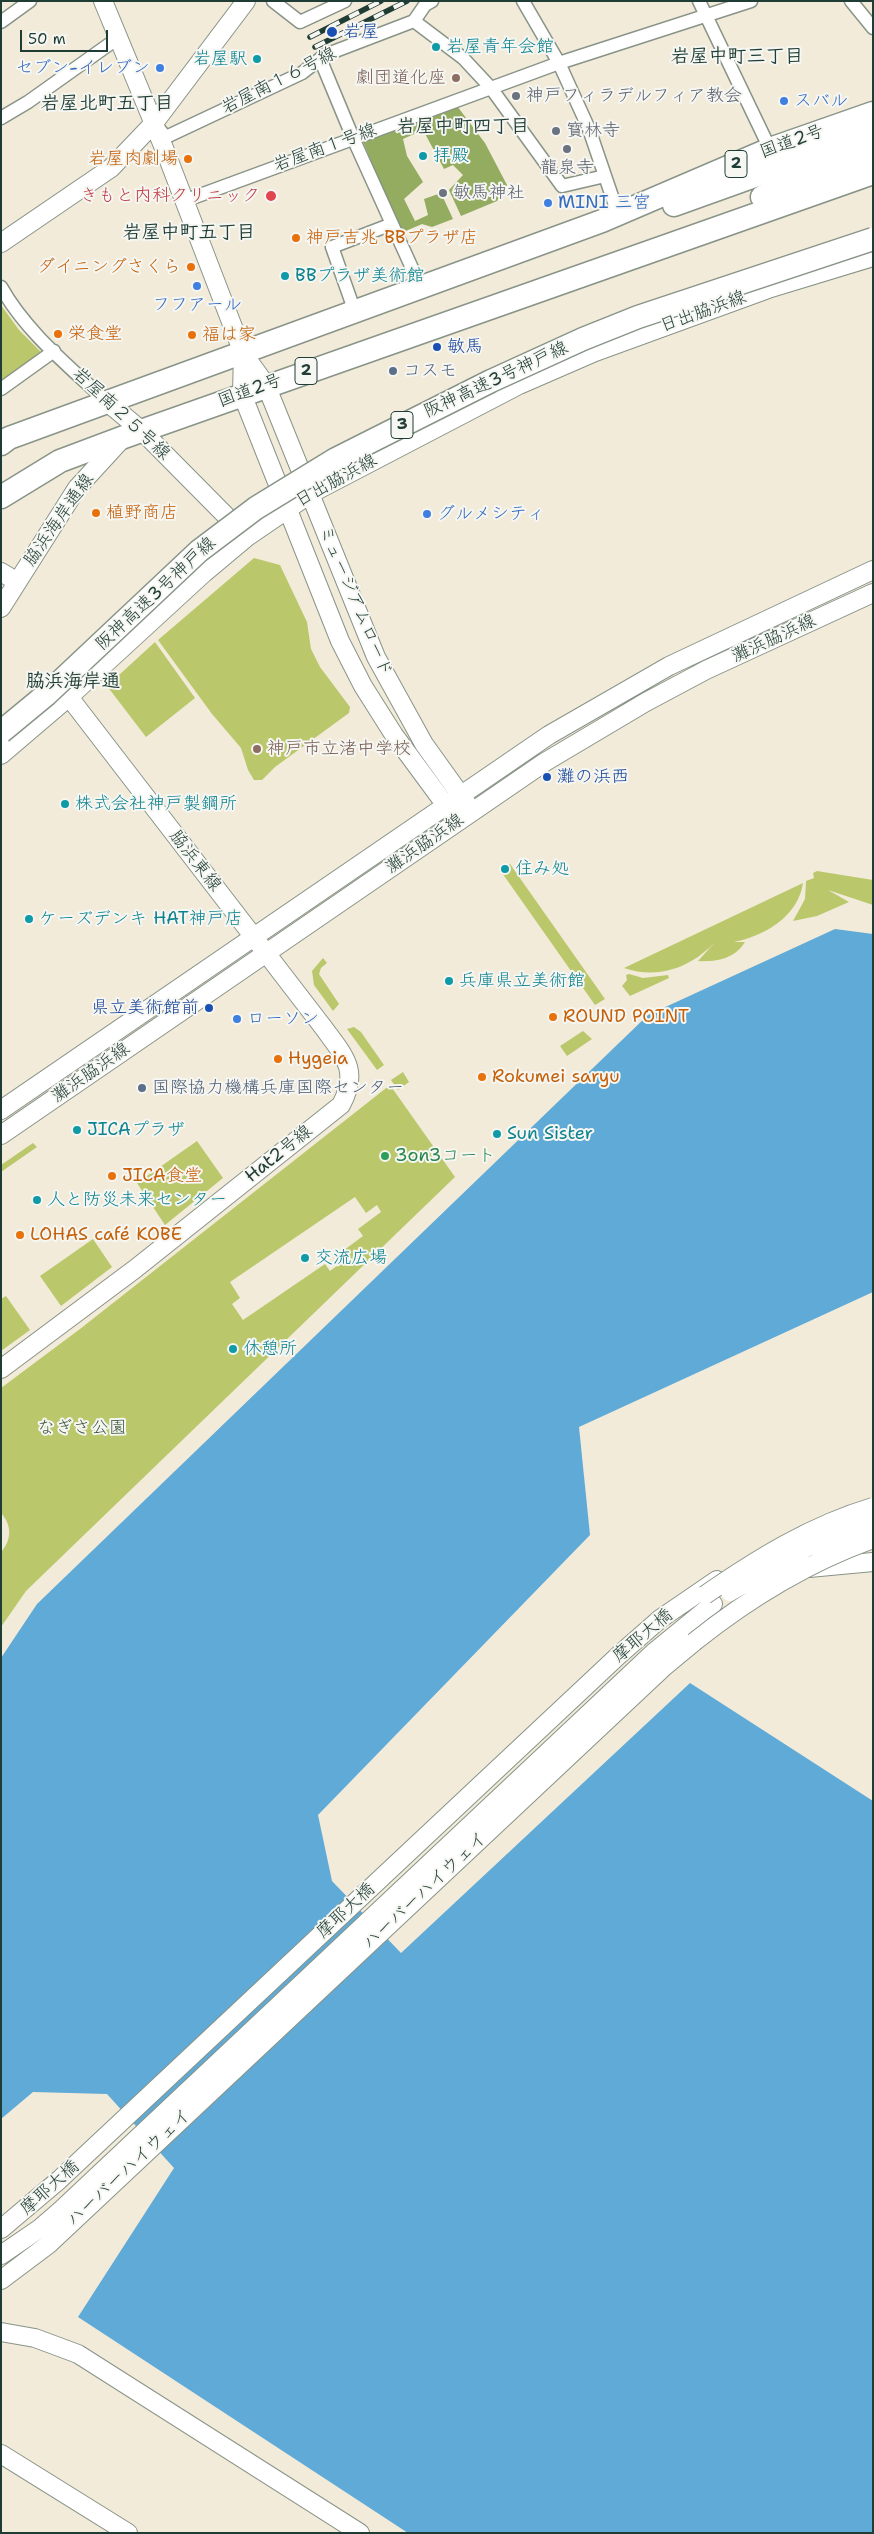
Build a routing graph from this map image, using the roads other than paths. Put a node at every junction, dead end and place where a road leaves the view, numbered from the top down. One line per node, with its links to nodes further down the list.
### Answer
1 (30, 1): 13 (street)
2 (103, 1): 15 (street, ミュージアムロード)
3 (246, 1): 21 (street)
4 (273, 1): 5 (street)
5 (345, 1)
6 (432, 1): 12 (street, 岩屋南１６号線)
7 (699, 1): 11 (street)
8 (751, 1): 11 (street, 岩屋南１号線)
9 (851, 1): 14 (street)
10 (525, 2): 17 (street)
11 (707, 16): 17 (street, 岩屋南１号線); 25 (street)
12 (414, 21): 16 (street, 岩屋南１６号線); 18 (street)
13 (1, 22)
14 (873, 28)
15 (118, 38): 20 (street); 21 (street, ミュージアムロード)
16 (321, 61): 21 (street, 岩屋南１６号線); 23 (street)
17 (559, 63): 18 (street, 岩屋南１号線); 27 (street)
18 (492, 88): 23 (street, 岩屋南１号線); 27 (street)
19 (873, 113): 25 (highway, 国道2号 / 2)
20 (1, 118)
21 (154, 123): 28 (street, ミュージアムロード); 33 (street)
22 (873, 130): 25 (highway, 国道2号 / 2)
23 (353, 138): 28 (street, 岩屋南１号線); 31 (street)
24 (873, 152): 25 (highway, 国道2号 / 2)
25 (779, 168): 29 (highway, 国道2号 / 2); 35 (highway, 国道2号 / 2)
26 (873, 173): 35 (highway, 国道2号 / 2)
27 (605, 176): 29 (street)
28 (184, 201): 40 (street, ミュージアムロード)
29 (610, 217): 37 (highway, 国道2号 / 2)
30 (873, 223): 57 (highway, 阪神高速3号神戸線 / 3)
31 (392, 224): 37 (street); 38 (street)
32 (873, 239): 58 (highway, 阪神高速3号神戸線 / 3, bridge)
33 (1, 243)
34 (873, 257): 47 (street, 日出脇浜線)
35 (618, 262): 41 (highway, 国道2号 / 2)
36 (1, 287): 39 (street, 岩屋南２５号線)
37 (421, 288): 38 (highway, 国道2号 / 2)
38 (356, 312): 40 (highway, 国道2号 / 2)
39 (54, 351): 42 (street); 44 (street, 岩屋南２５号線)
40 (243, 353): 41 (street, ミュージアムロード); 43 (street, ミュージアムロード); 44 (highway, 国道2号 / 2)
41 (266, 385): 43 (highway, 国道2号 / 2); 47 (street, ミュージアムロード)
42 (1, 389)
43 (242, 394): 45 (highway, 国道2号 / 2); 49 (street, ミュージアムロード)
44 (106, 401): 45 (street, 岩屋南２５号線); 46 (highway, 国道2号 / 2)
45 (133, 434): 48 (highway, 国道2号 / 2); 50 (street, 岩屋南２５号線); 53 (street, 脇浜海岸通線)
46 (4, 437)
47 (310, 494): 49 (street, 日出脇浜線); 60 (street, ミュージアムロード)
48 (1, 497)
49 (287, 508): 50 (street, 日出脇浜線); 60 (street, ミュージアムロード)
50 (247, 537): 56 (street, 日出脇浜線)
51 (873, 570): 60 (street, 灘浜脇浜線)
52 (1, 572): 53 (street)
53 (16, 581): 55 (street, 脇浜海岸通線)
54 (873, 593): 61 (street, 灘浜脇浜線)
55 (1, 608)
56 (69, 697): 59 (street, 日出脇浜線); 62 (street, 脇浜東線)
57 (1, 712)
58 (1, 732)
59 (1, 755)
60 (453, 800): 61 (street, ミュージアムロード); 62 (street, 灘浜脇浜線)
61 (465, 816): 63 (street, 灘浜脇浜線)
62 (253, 937): 63 (street, 脇浜東線); 64 (street, 灘浜脇浜線)
63 (265, 953): 65 (street, 灘浜脇浜線); 66 (street, Hat2号線)
64 (1, 1110)
65 (1, 1135)
66 (1, 1369)
67 (873, 1507): 75 (street, bridge)
68 (873, 1521): 75 (street, ハーバーハイウェイ, bridge)
69 (873, 1539): 74 (street, ハーバーハイウェイ, bridge)
70 (873, 1544): 73 (street, 摩耶大橋)
71 (873, 1550): 74 (street, bridge)
72 (873, 1562): 73 (street, 摩耶大橋)
73 (693, 1596): 76 (street, 摩耶大橋)
74 (694, 1642): 78 (street, ハーバーハイウェイ)
75 (504, 1793): 77 (street, ハーバーハイウェイ)
76 (1, 2229)
77 (1, 2256)
78 (1, 2280)
79 (1, 2332): 82 (street)
80 (1, 2454): 81 (street)
81 (128, 2533)
82 (360, 2533)

